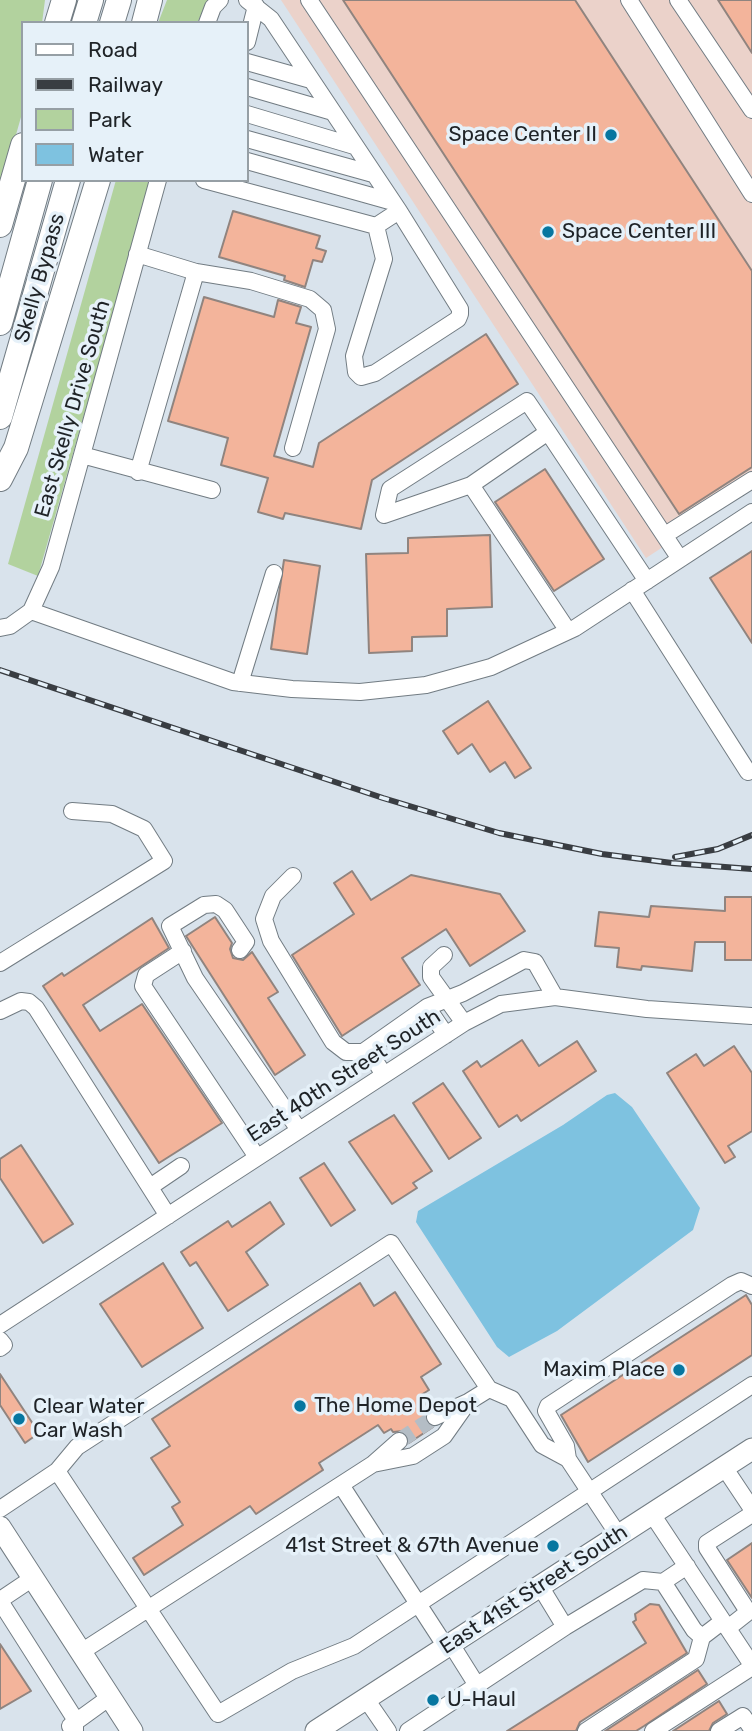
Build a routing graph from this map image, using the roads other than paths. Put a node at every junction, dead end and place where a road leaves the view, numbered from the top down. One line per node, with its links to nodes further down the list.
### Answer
1 (64, 0): 10 (highway)
2 (91, 0): 11 (highway)
3 (119, 0): 12 (highway)
4 (150, 0): 13 (highway)
5 (309, 0): 49 (street)
6 (629, 0): 32 (street)
7 (678, 0): 19 (street)
8 (217, 3): 14 (street)
9 (251, 3): 15 (street); 17 (street)
10 (58, 21)
11 (85, 21)
12 (114, 21)
13 (145, 21)
14 (208, 21)
15 (248, 32)
16 (248, 62): 17 (street)
17 (311, 80): 20 (street)
18 (248, 87): 20 (street)
19 (752, 110)
20 (332, 112): 23 (street)
21 (248, 114): 23 (street)
22 (248, 139): 26 (street)
23 (354, 146): 26 (street)
24 (21, 152): 34 (highway)
25 (248, 161): 33 (street)
26 (373, 174): 33 (street)
27 (39, 182): 38 (highway, Skelly Bypass)
28 (67, 182): 39 (highway, Skelly Bypass)
29 (97, 182): 44 (highway)
30 (157, 182): 36 (street, East Skelly Drive South)
31 (213, 182): 35 (street)
32 (752, 194)
33 (396, 207): 35 (street); 35 (street)
34 (0, 225)
35 (376, 226)
36 (137, 254): 37 (street); 42 (street, East Skelly Drive South)
37 (196, 272): 41 (street); 43 (street)
38 (0, 323)
39 (0, 417)
40 (548, 432): 46 (street); 46 (street); 52 (street)
41 (293, 448)
42 (82, 455): 43 (street); 54 (street, East Skelly Drive South)
43 (138, 472): 47 (street)
44 (0, 479)
45 (752, 480): 49 (street)
46 (471, 485): 56 (street)
47 (212, 490)
48 (752, 512): 50 (street)
49 (665, 535): 50 (street)
50 (680, 559): 52 (street)
51 (274, 573): 57 (street)
52 (647, 581): 53 (street)
53 (632, 590): 56 (street); 58 (street)
54 (31, 611): 55 (street); 57 (street)
55 (0, 628)
56 (568, 631): 57 (street)
57 (240, 683)
58 (748, 772)
59 (72, 811): 64 (street)
60 (293, 876): 74 (street)
61 (240, 950): 62 (street)
62 (183, 951): 76 (street); 77 (street)
63 (444, 955): 67 (street)
64 (0, 962)
65 (477, 985): 66 (street); 67 (street); 69 (street)
66 (555, 997): 69 (street, East 40th Street South); 71 (street, East 40th Street South)
67 (445, 999): 68 (street); 72 (street)
68 (427, 1007): 73 (street); 74 (street)
69 (488, 1009): 72 (street, East 40th Street South)
70 (0, 1011): 79 (street)
71 (752, 1016)
72 (464, 1023): 73 (street, East 40th Street South)
73 (446, 1035): 75 (street, East 40th Street South)
74 (363, 1052): 75 (street)
75 (384, 1075): 76 (street, East 40th Street South)
76 (299, 1130): 77 (street, East 40th Street South)
77 (257, 1157): 80 (street, East 40th Street South)
78 (181, 1166): 79 (street)
79 (150, 1187): 80 (street)
80 (168, 1216): 82 (street, East 40th Street South)
81 (752, 1286): 91 (street)
82 (0, 1325)
83 (0, 1340): 84 (street)
84 (0, 1348)
85 (752, 1385): 96 (street)
86 (489, 1389): 87 (street); 91 (street); 94 (street)
87 (468, 1402): 88 (street); 92 (street)
88 (435, 1417)
89 (399, 1441): 92 (street)
90 (752, 1449): 93 (main road, East 41st Street South)
91 (568, 1459): 96 (street)
92 (373, 1464): 95 (street)
93 (724, 1467): 98 (street); 99 (main road, East 41st Street South)
94 (57, 1471): 97 (street); 108 (street)
95 (341, 1485): 107 (street); 108 (street)
96 (589, 1490): 101 (street); 107 (street)
97 (0, 1508)
98 (752, 1512): 109 (street)
99 (652, 1514): 101 (main road, East 41st Street South); 102 (street)
100 (0, 1527): 103 (main road)
101 (619, 1536): 105 (main road, East 41st Street South)
102 (687, 1566): 104 (street); 109 (street)
103 (33, 1578): 106 (street); 113 (main road)
104 (663, 1582): 110 (street); 111 (street)
105 (540, 1586): 110 (street); 112 (main road, East 41st Street South)
106 (0, 1600): 118 (street)
107 (418, 1603): 108 (street); 112 (street)
108 (148, 1609): 113 (street)
109 (725, 1625): 111 (street); 114 (street)
110 (565, 1627): 115 (street)
111 (702, 1636): 124 (street)
112 (448, 1645): 115 (street); 117 (main road, East 41st Street South)
113 (81, 1652): 116 (main road)
114 (752, 1666): 125 (street)
115 (478, 1686): 123 (street)
116 (110, 1697): 118 (street); 120 (main road)
117 (366, 1699): 121 (main road, East 41st Street South); 122 (street)
118 (72, 1727)
119 (752, 1730): 126 (street)
120 (132, 1731)
121 (316, 1731)
122 (388, 1731)
123 (408, 1731)
124 (586, 1731)
125 (653, 1731)
126 (719, 1731)

